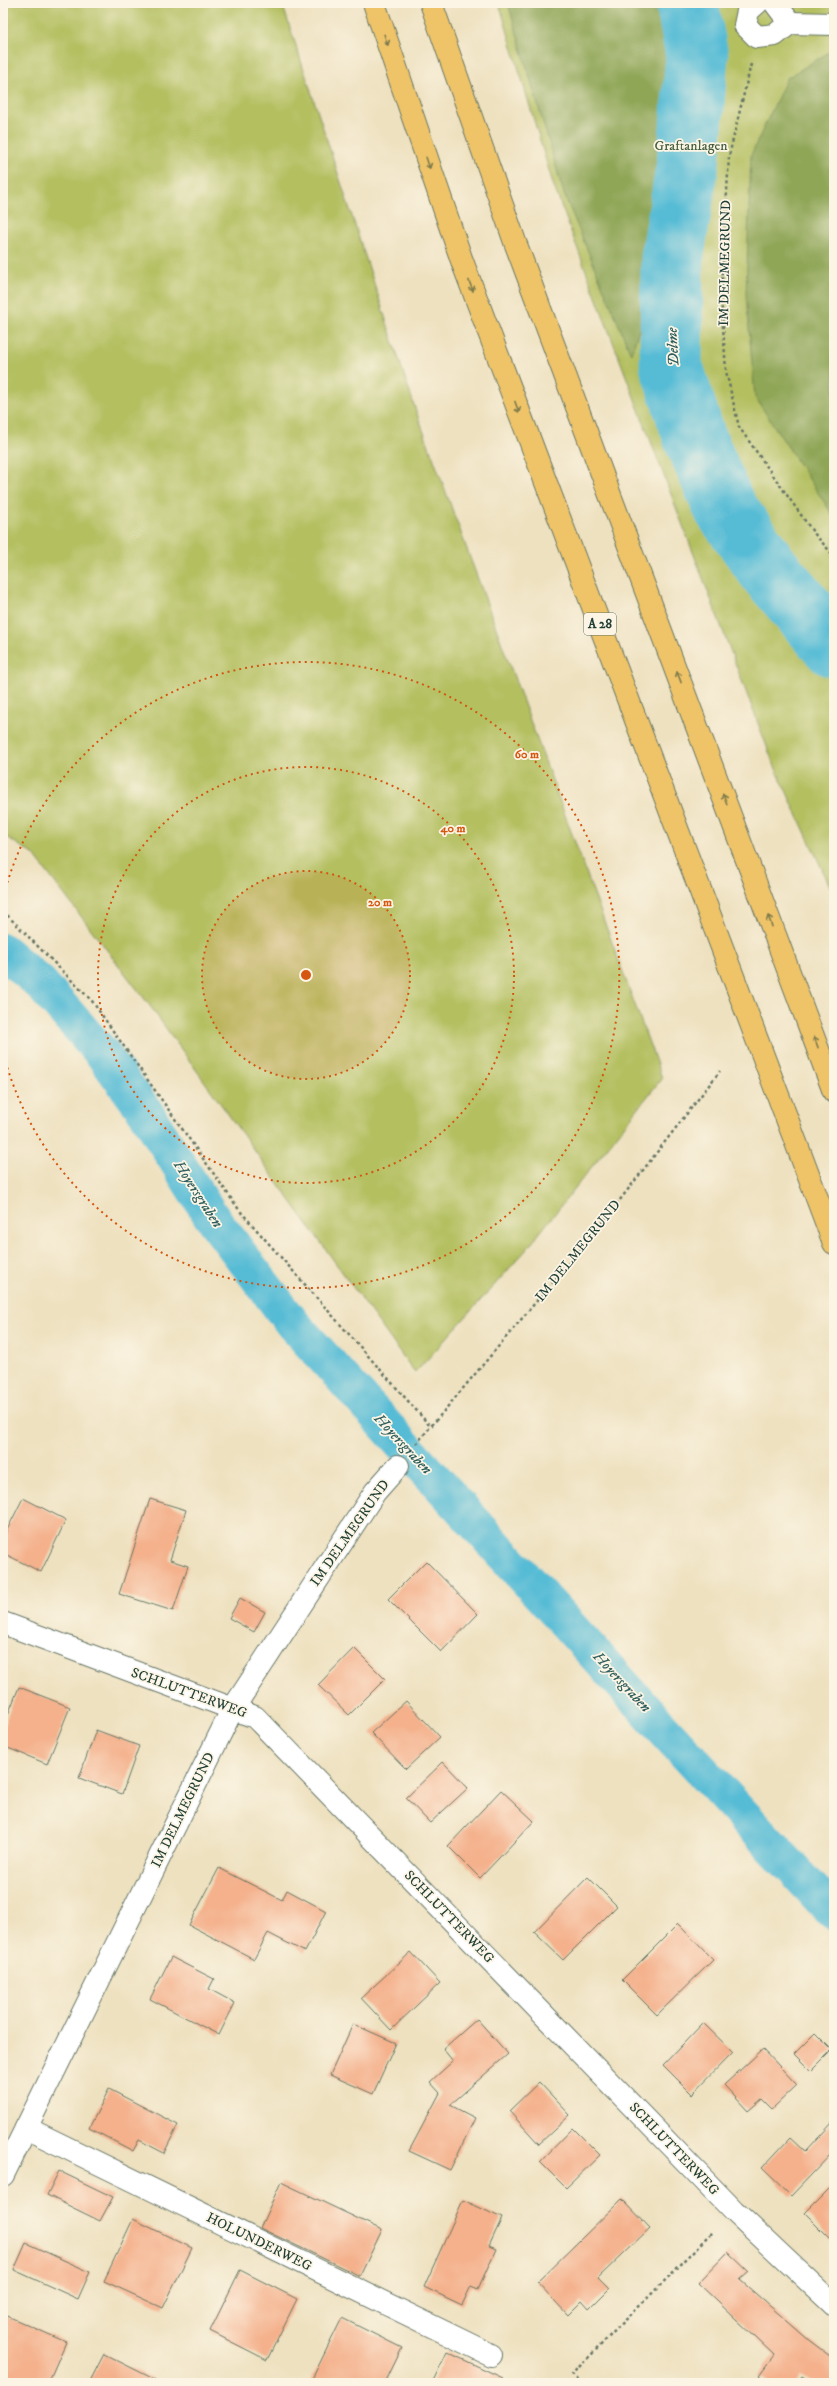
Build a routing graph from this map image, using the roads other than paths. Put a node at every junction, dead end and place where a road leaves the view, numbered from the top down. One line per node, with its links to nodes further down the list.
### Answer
1 (374, 3): 8 (highway, A 28, one-way to 8)
2 (431, 3): 7 (highway, one-way to 2)
3 (757, 3): 5 (street)
4 (775, 3): 5 (street)
5 (790, 23): 6 (street)
6 (834, 24)
7 (834, 1092)
8 (834, 1243)
9 (398, 1466): 11 (street, IM DELMEGRUND)
10 (3, 1623): 11 (street, SCHLUTTERWEG)
11 (232, 1710): 12 (street, IM DELMEGRUND); 14 (street, SCHLUTTERWEG)
12 (26, 2128): 13 (street, IM DELMEGRUND); 15 (street, HOLUNDERWEG)
13 (5, 2164)
14 (834, 2305)
15 (491, 2355)

